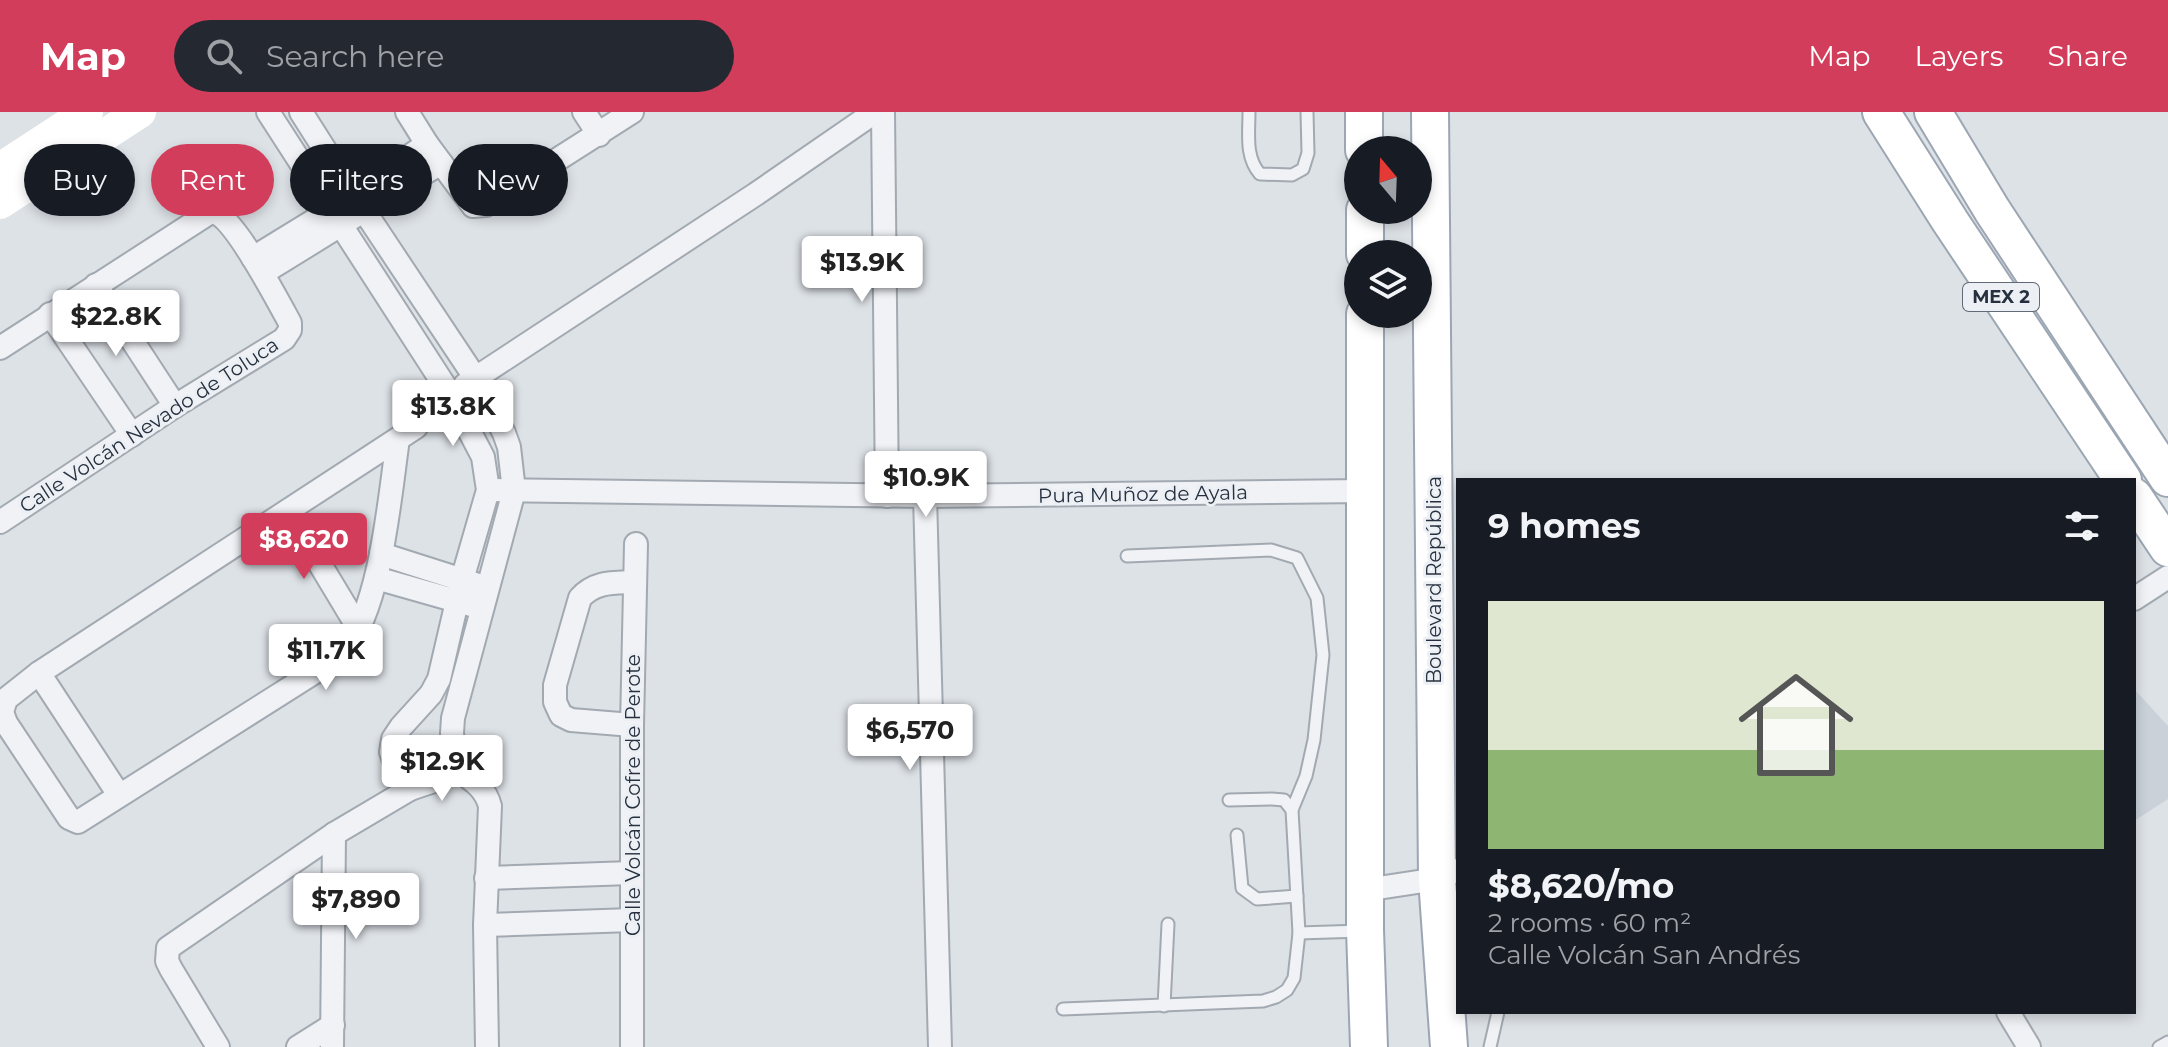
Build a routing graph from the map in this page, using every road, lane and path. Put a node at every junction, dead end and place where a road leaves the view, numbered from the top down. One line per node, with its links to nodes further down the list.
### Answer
1 (87, 112): 23 (main road)
2 (140, 112): 24 (main road)
3 (268, 112): 26 (street)
4 (301, 112): 18 (street)
5 (407, 112): 19 (street)
6 (584, 112): 16 (street)
7 (632, 112): 16 (street)
8 (875, 112): 32 (street)
9 (883, 112): 41 (street)
10 (1249, 112): 11 (lane)
11 (1307, 112)
12 (1364, 112): 17 (main road)
13 (1430, 112): 58 (main road, Boulevard República)
14 (1881, 112): 36 (main road, MEX 2)
15 (1933, 112): 37 (main road, MEX 2)
16 (599, 135): 21 (street)
17 (1364, 136)
18 (321, 144)
19 (427, 144)
20 (432, 151): 21 (street)
21 (441, 163): 22 (street)
22 (432, 167)
23 (0, 169)
24 (0, 203)
25 (367, 216): 32 (street)
26 (336, 217): 27 (street); 33 (street)
27 (258, 265): 28 (street); 34 (street, Calle Volcán Nevado de Toluca)
28 (96, 285): 29 (street); 34 (street)
29 (50, 314): 31 (street); 35 (street)
30 (1365, 328): 40 (main road)
31 (0, 348)
32 (476, 379): 33 (street); 39 (street)
33 (450, 394): 38 (street)
34 (175, 406): 35 (street, Calle Volcán Nevado de Toluca)
35 (132, 435): 45 (street, Calle Volcán Nevado de Toluca)
36 (2122, 478)
37 (2168, 478)
38 (488, 490): 39 (street, Pura Muñoz de Ayala); 53 (street)
39 (514, 491): 41 (street, Pura Muñoz de Ayala); 55 (street)
40 (1366, 491): 42 (street, Pura Muñoz de Ayala); 70 (main road)
41 (887, 496): 42 (street, Pura Muñoz de Ayala)
42 (925, 496): 87 (street)
43 (2136, 500): 47 (main road)
44 (288, 511): 48 (street); 56 (street); 57 (street)
45 (0, 522)
46 (636, 544): 52 (street, Calle Volcán Cofre de Perote)
47 (2168, 548)
48 (381, 554): 51 (street); 53 (street)
49 (1127, 556): 64 (lane)
50 (2168, 577): 54 (street)
51 (376, 578): 53 (street); 56 (street)
52 (635, 582): 59 (street, Calle Volcán Cofre de Perote); 59 (street)
53 (460, 590): 55 (street); 61 (street)
54 (2136, 598)
55 (484, 599): 60 (street)
56 (359, 629): 62 (street)
57 (39, 673): 62 (street); 62 (street)
58 (1446, 715): 68 (main road, Boulevard República)
59 (632, 725): 67 (street, Calle Volcán Cofre de Perote)
60 (456, 769): 61 (street); 69 (street)
61 (410, 789): 65 (street)
62 (119, 795)
63 (1229, 800): 64 (lane)
64 (1292, 810): 71 (lane)
65 (334, 834): 81 (street); 83 (street)
66 (1237, 835): 71 (lane)
67 (631, 873): 69 (street); 72 (street, Calle Volcán Cofre de Perote)
68 (1448, 875): 70 (street); 89 (main road, Boulevard República)
69 (486, 878): 74 (street)
70 (1365, 890): 75 (main road)
71 (1297, 896): 76 (lane)
72 (632, 920): 74 (street); 86 (street, Calle Volcán Cofre de Perote)
73 (1168, 924): 77 (lane)
74 (485, 925): 85 (street)
75 (1365, 930): 76 (lane); 88 (main road)
76 (1299, 933): 77 (lane)
77 (1164, 1006): 78 (lane)
78 (1063, 1009)
79 (1498, 1014): 90 (lane)
80 (2009, 1014): 91 (street)
81 (333, 1036): 84 (street)
82 (2168, 1042): 92 (lane)
83 (218, 1047)
84 (298, 1047)
85 (487, 1047)
86 (632, 1047)
87 (940, 1047)
88 (1369, 1047)
89 (1449, 1047)
90 (1490, 1047)
91 (2029, 1047)
92 (2159, 1047)

